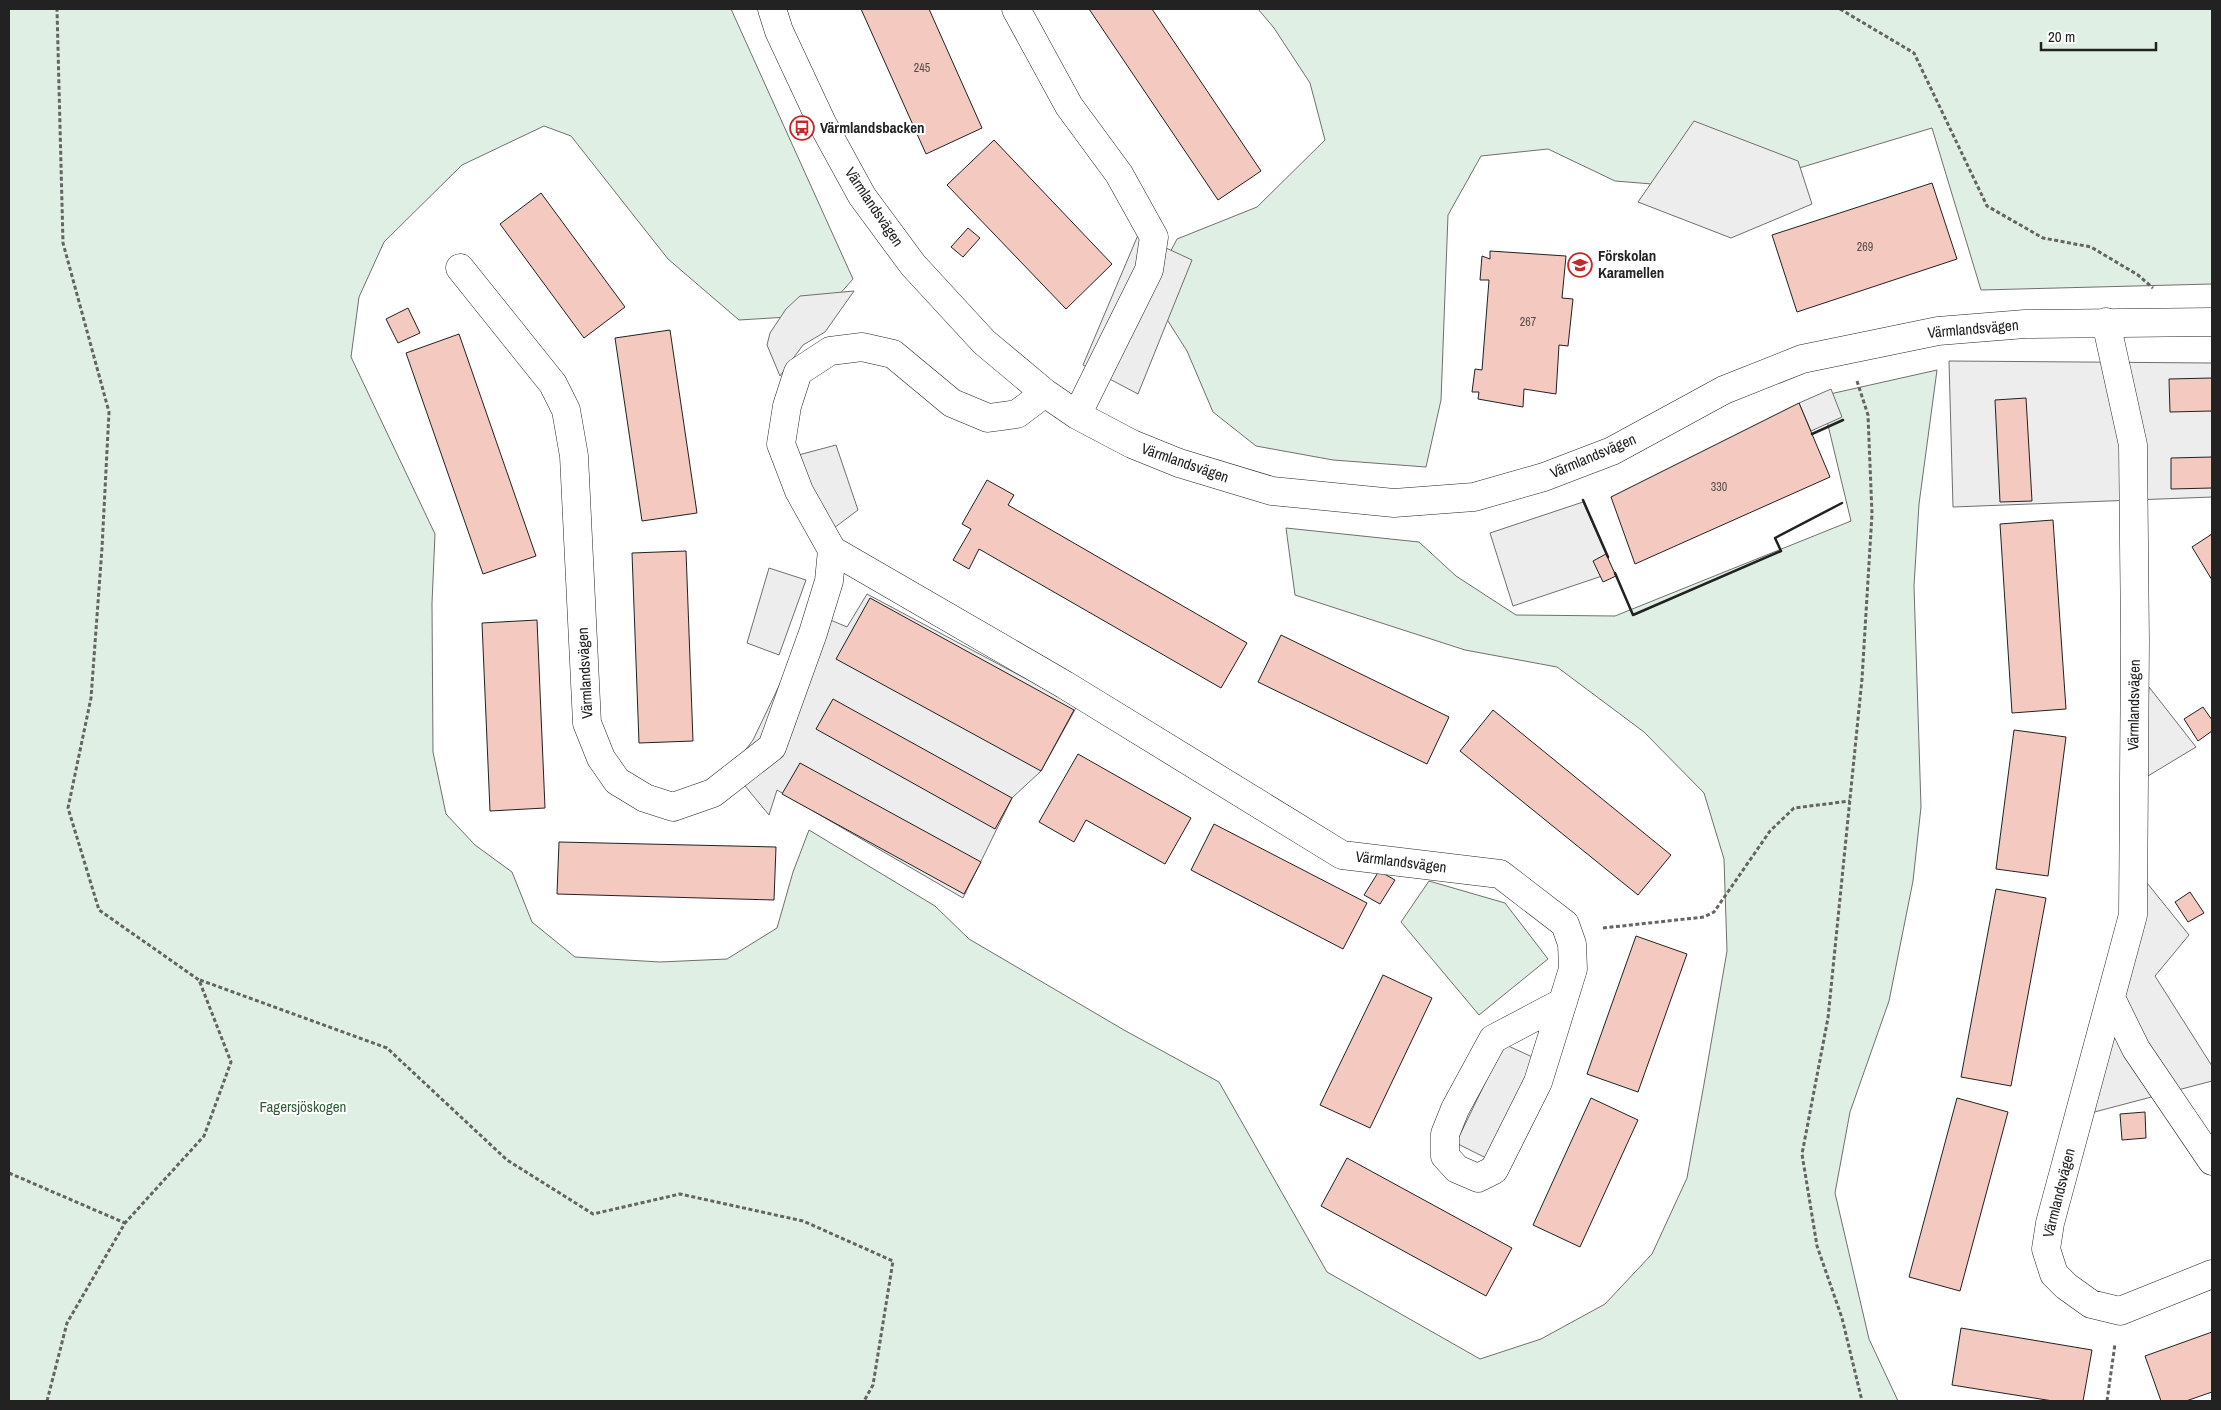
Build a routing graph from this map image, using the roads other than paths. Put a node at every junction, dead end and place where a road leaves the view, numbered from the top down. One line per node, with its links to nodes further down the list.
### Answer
1 (772, 9): 6 (street, Värmlandsvägen)
2 (1016, 9): 7 (street)
3 (460, 268): 8 (street, Värmlandsvägen)
4 (2106, 322): 5 (street, Värmlandsvägen); 7 (street, Värmlandsvägen); 9 (street, Värmlandsvägen)
5 (2212, 322)
6 (1045, 394): 7 (street, Värmlandsvägen); 8 (street)
7 (1077, 415)
8 (832, 550): 10 (street, Värmlandsvägen)
9 (2111, 998): 11 (street); 12 (street, Värmlandsvägen)
10 (1563, 1002): 10 (street)
11 (2212, 1161)
12 (2212, 1274)

